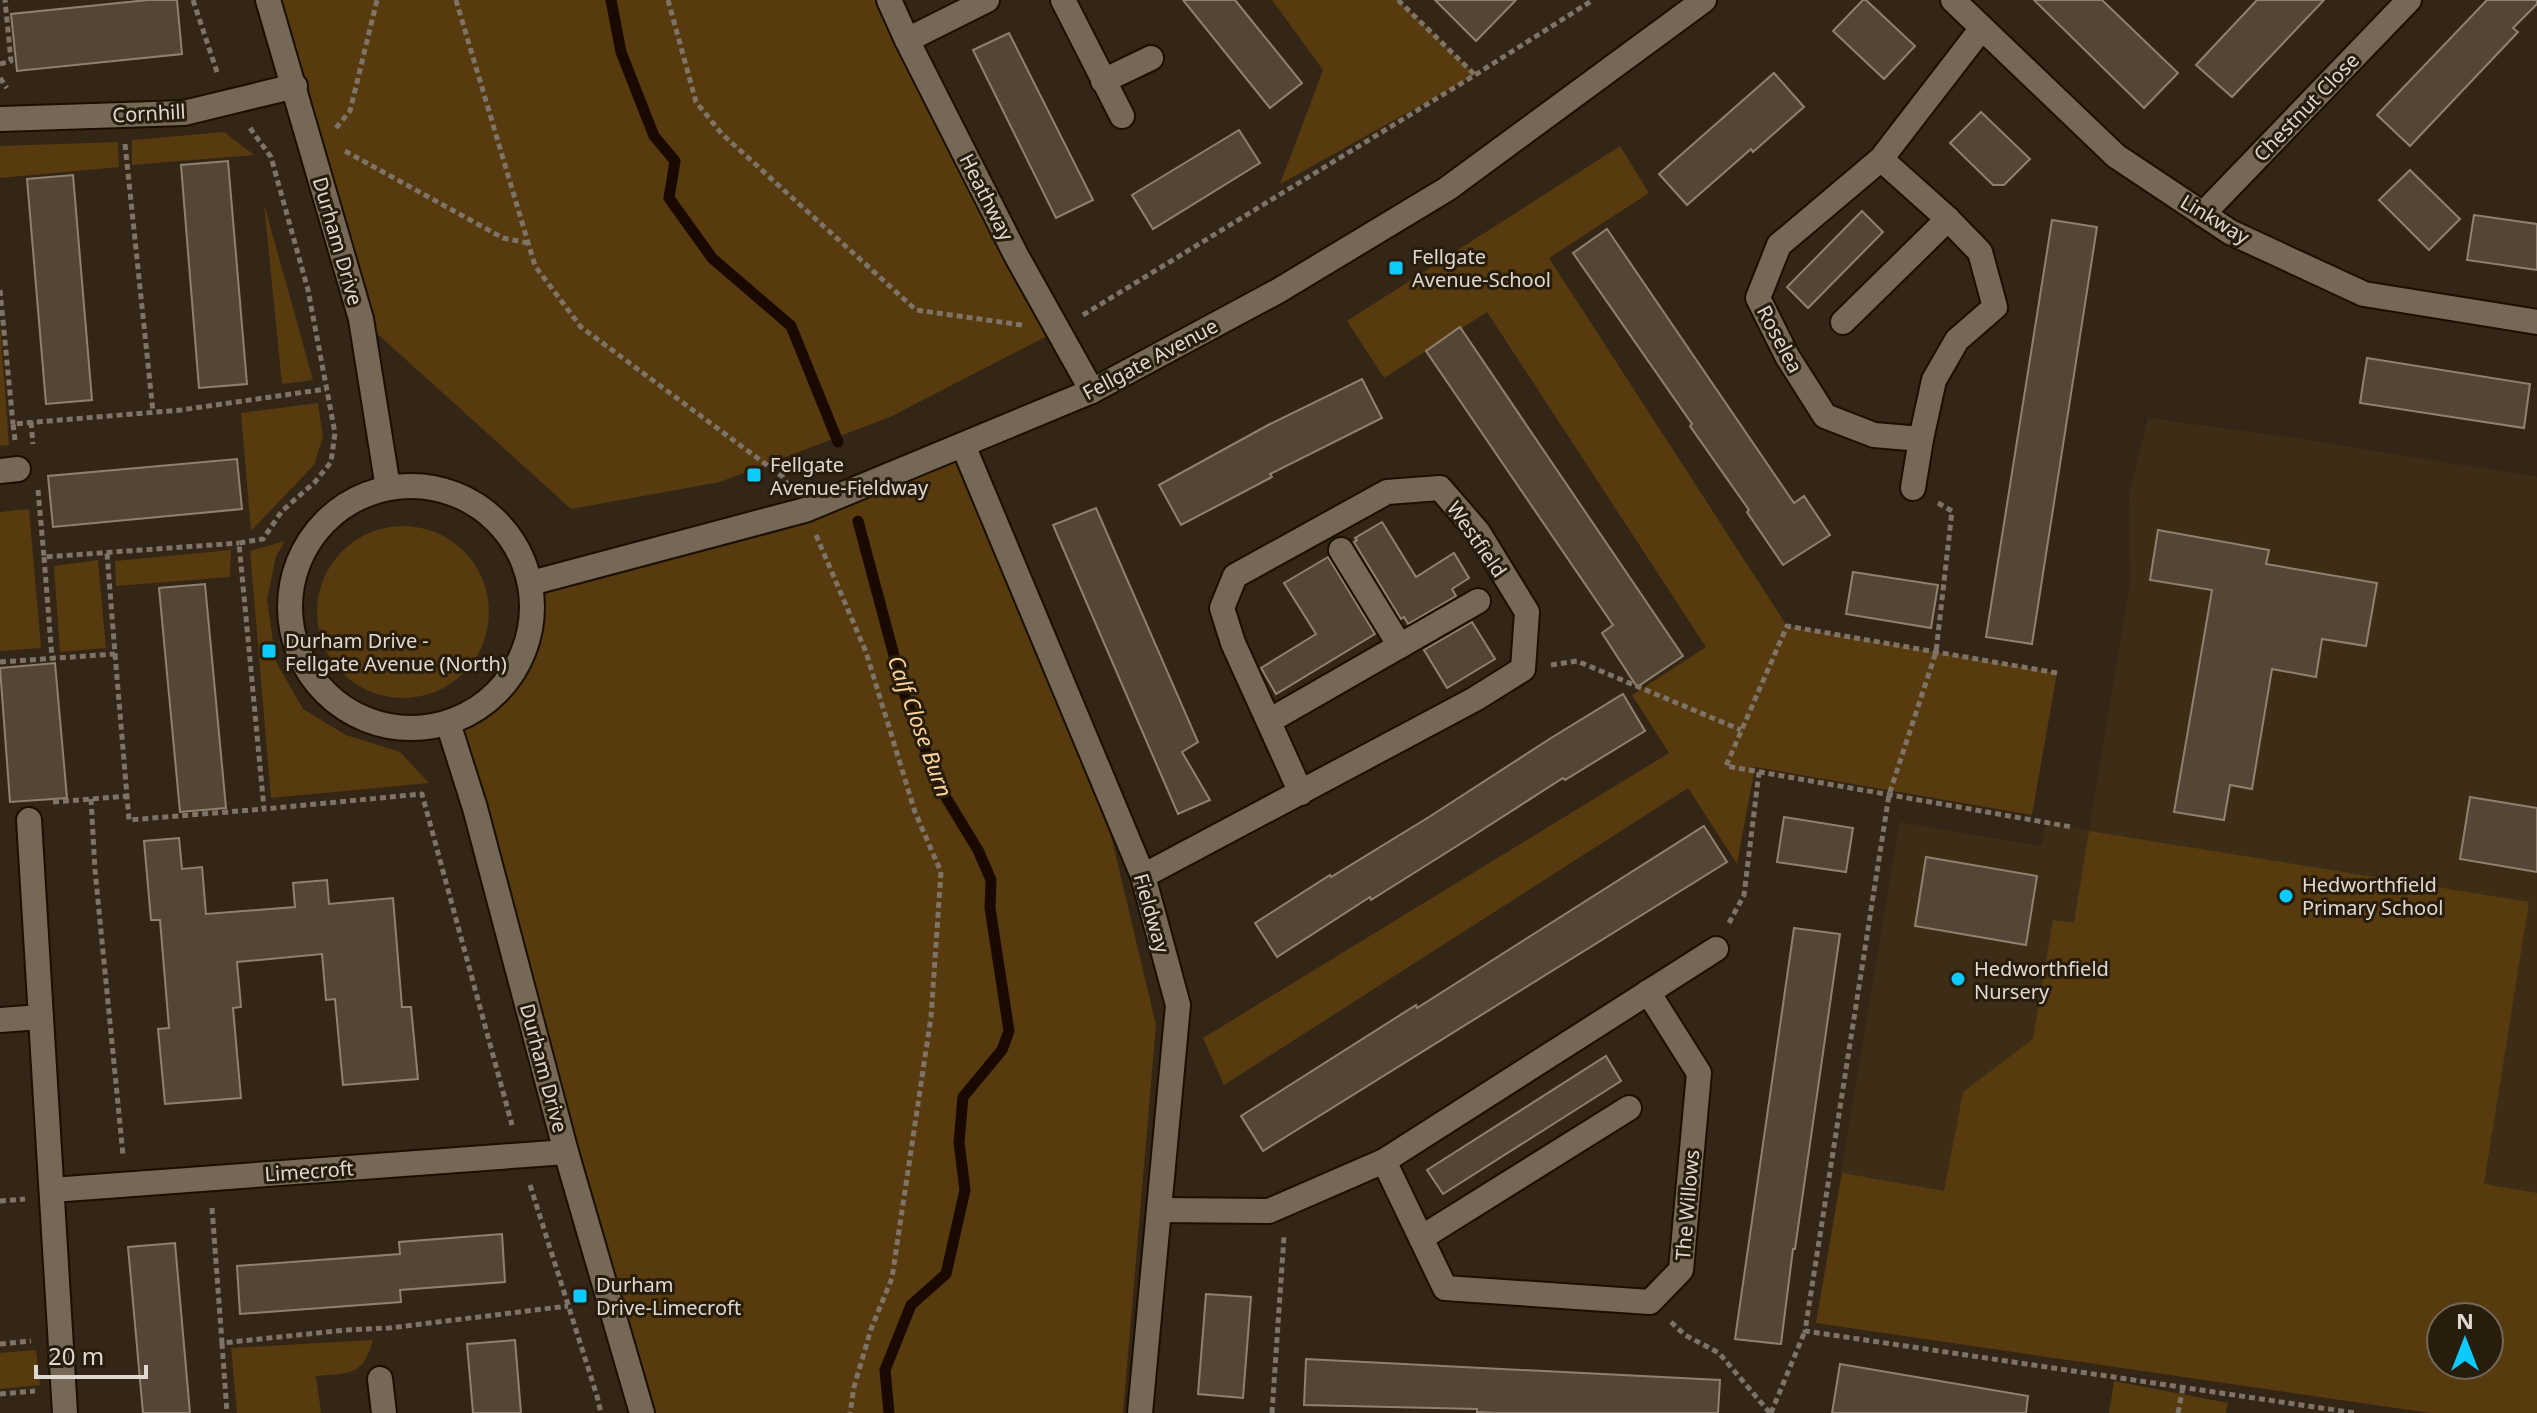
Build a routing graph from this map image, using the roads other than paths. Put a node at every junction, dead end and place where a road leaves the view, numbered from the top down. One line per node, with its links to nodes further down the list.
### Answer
1 (268, 0): 12 (street, Durham Drive)
2 (889, 0): 9 (street, Heathway)
3 (987, 0): 9 (street)
4 (1063, 0): 11 (street)
5 (1953, 0): 8 (street, Linkway)
6 (2409, 0): 16 (street, Chestnut Close)
7 (1692, 3): 20 (street, Fellgate Avenue)
8 (1982, 28): 15 (street, Roselea); 16 (street, Linkway)
9 (907, 40): 20 (street, Heathway)
10 (1151, 58): 11 (street)
11 (1103, 81): 13 (street)
12 (295, 86): 14 (street, Cornhill); 23 (street, Durham Drive)
13 (1122, 116)
14 (0, 119)
15 (1881, 159): 17 (street); 21 (street, Roselea)
16 (2203, 214): 19 (street, Linkway)
17 (1948, 219): 18 (street); 21 (street)
18 (1843, 322)
19 (2537, 322)
20 (1092, 391): 22 (street, Fellgate Avenue)
21 (1921, 439): 24 (street)
22 (963, 445): 26 (street, Fellgate Avenue); 33 (street, Fieldway)
23 (388, 488): 26 (street); 30 (street)
24 (1913, 488)
25 (1341, 550): 28 (street)
26 (531, 583): 30 (street)
27 (1478, 601): 28 (street, Westfield)
28 (1400, 646): 29 (street, Westfield)
29 (1269, 721): 31 (street, Westfield); 31 (street, Westfield)
30 (448, 723): 39 (street, Durham Drive)
31 (1301, 793): 33 (street)
32 (34, 812): 36 (street)
33 (1143, 876): 42 (street, Fieldway)
34 (1716, 949): 35 (street)
35 (1648, 992): 40 (street); 43 (street, The Willows)
36 (41, 1017): 37 (street); 41 (street)
37 (0, 1020)
38 (1629, 1108): 43 (street)
39 (566, 1152): 41 (street, Limecroft); 47 (street, Durham Drive)
40 (1384, 1161): 42 (street); 43 (street)
41 (41, 1194): 45 (street)
42 (1159, 1210): 48 (street, Fieldway)
43 (1421, 1238)
44 (380, 1379): 46 (street)
45 (65, 1413)
46 (384, 1413)
47 (642, 1413)
48 (1140, 1413)

